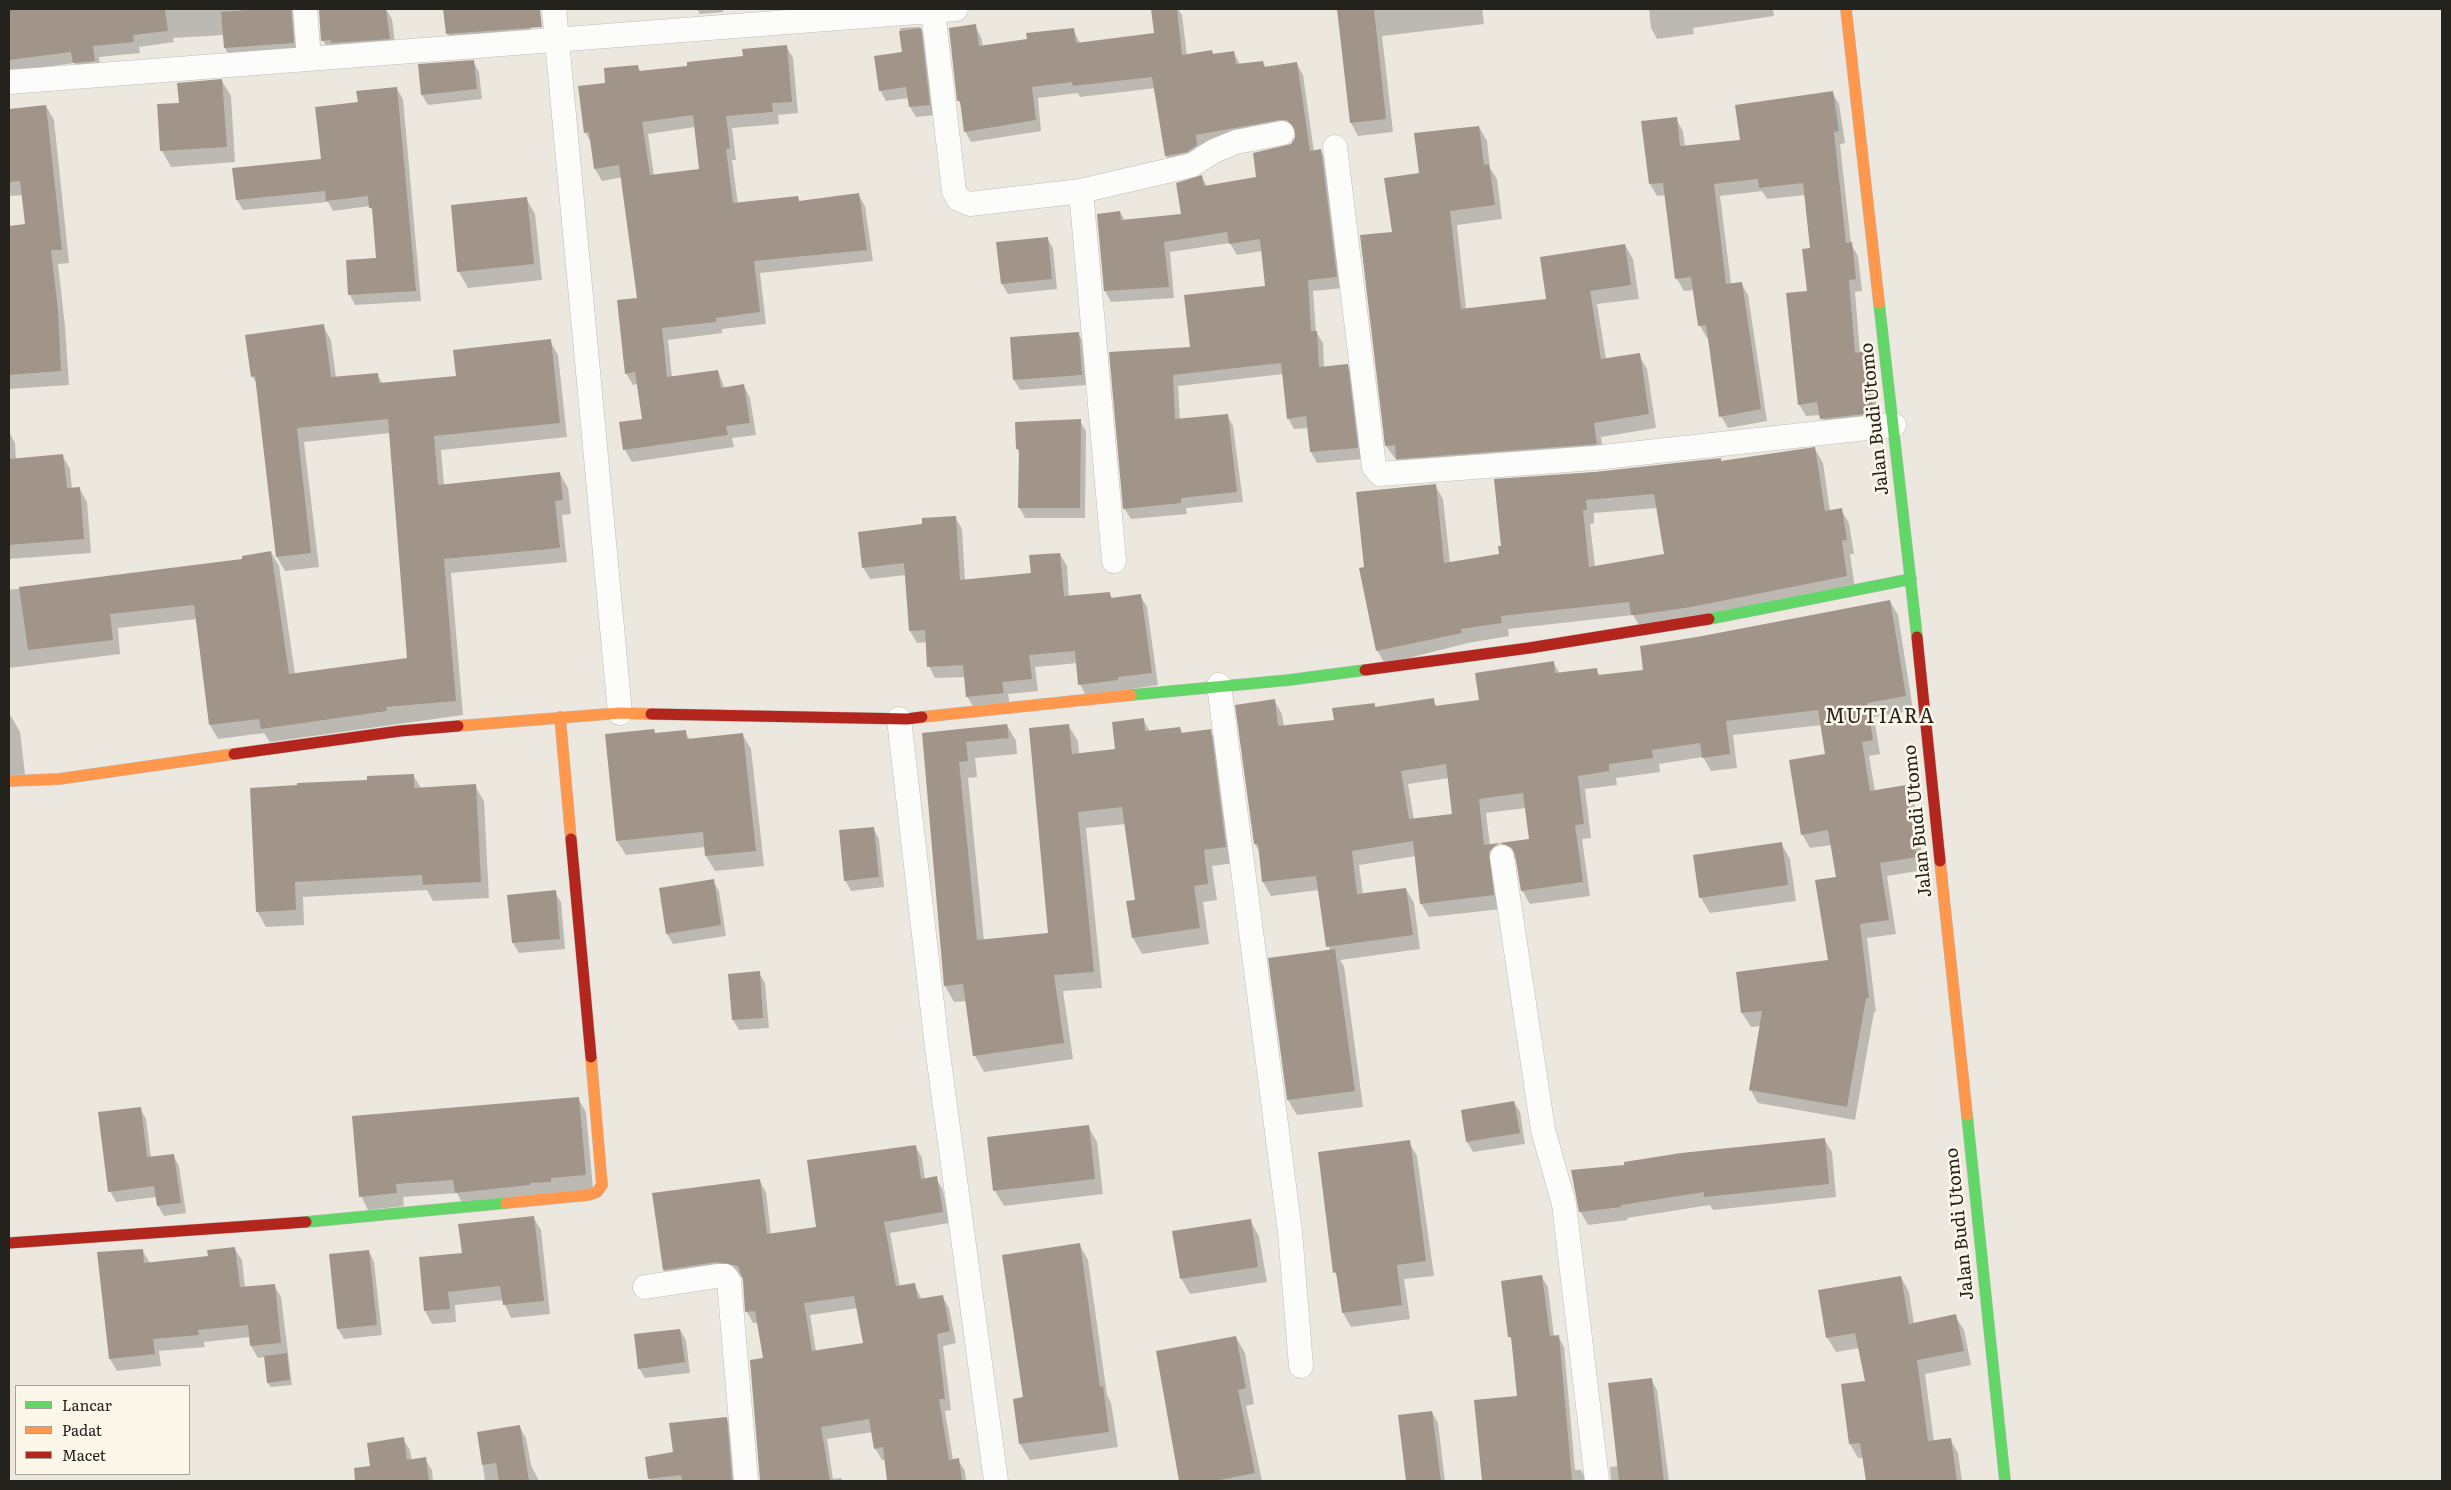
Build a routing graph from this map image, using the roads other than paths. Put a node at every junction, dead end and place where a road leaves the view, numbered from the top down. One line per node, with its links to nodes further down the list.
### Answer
1 (305, 9): 7 (street)
2 (554, 9): 6 (street)
3 (956, 9): 5 (street)
4 (1846, 9): 12 (street, Jalan Budi Utomo)
5 (932, 12): 6 (street); 11 (street)
6 (557, 38): 7 (street); 16 (street)
7 (309, 59): 8 (street)
8 (9, 82)
9 (1282, 133): 11 (street)
10 (1335, 147): 12 (street)
11 (1081, 191): 13 (street)
12 (1894, 426): 14 (street, Jalan Budi Utomo)
13 (1114, 561)
14 (1911, 579): 15 (street); 27 (street, Jalan Budi Utomo)
15 (1218, 685): 18 (street); 23 (street)
16 (620, 713): 17 (street); 18 (street)
17 (560, 717): 19 (street); 21 (street)
18 (899, 719): 25 (street)
19 (9, 781)
20 (1502, 857): 26 (street)
21 (9, 1243)
22 (645, 1287): 24 (street)
23 (1302, 1366)
24 (746, 1481)
25 (996, 1481)
26 (1597, 1481)
27 (2005, 1481)

